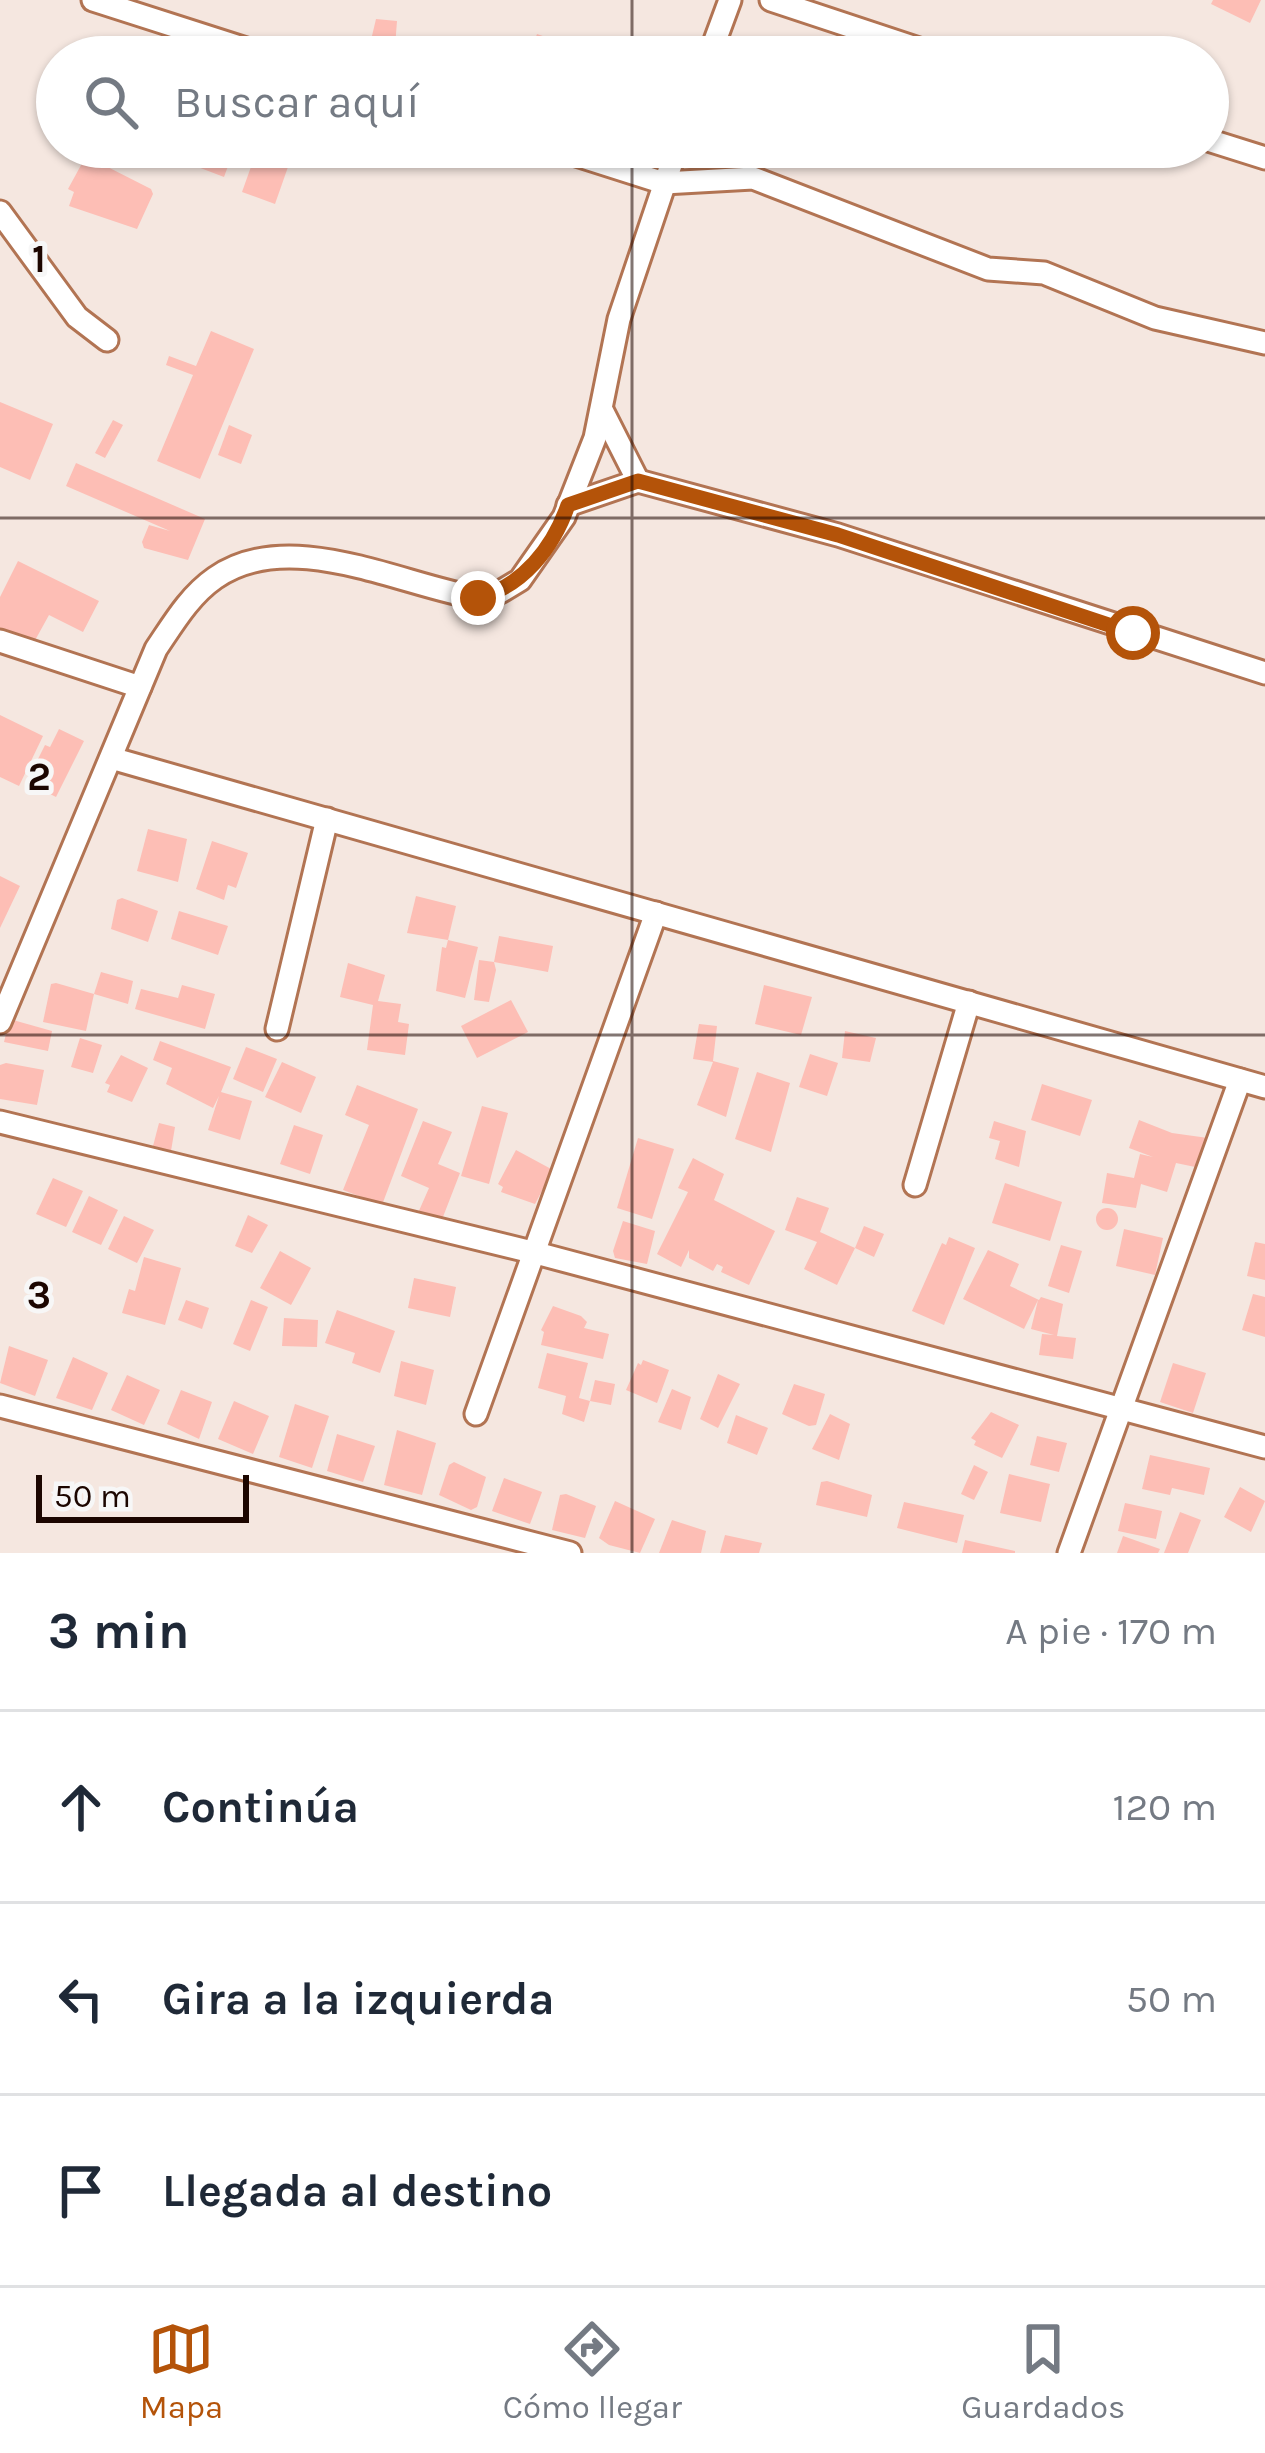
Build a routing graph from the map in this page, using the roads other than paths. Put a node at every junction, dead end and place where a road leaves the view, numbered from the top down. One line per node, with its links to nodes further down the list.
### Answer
1 (93, 0): 4 (street)
2 (730, 0): 5 (street)
3 (771, 0): 6 (street)
4 (205, 36)
5 (717, 36)
6 (880, 36)
7 (1229, 147): 8 (street)
8 (1265, 158)
9 (617, 168): 11 (street)
10 (669, 168): 11 (street)
11 (664, 183): 14 (street); 15 (street)
12 (0, 212): 13 (street)
13 (107, 340)
14 (1265, 343)
15 (602, 410): 16 (street); 17 (street)
16 (638, 481): 17 (street); 19 (street)
17 (568, 505): 20 (street)
18 (0, 641): 20 (street)
19 (1265, 674)
20 (140, 687): 21 (street)
21 (111, 758): 22 (street); 24 (street)
22 (327, 819): 23 (street); 27 (street)
23 (656, 913): 25 (street); 32 (street)
24 (9, 980): 26 (street)
25 (969, 1002): 28 (street); 31 (street)
26 (0, 1022)
27 (277, 1029)
28 (1240, 1080): 29 (street); 34 (street)
29 (1265, 1087)
30 (0, 1122): 32 (street)
31 (915, 1185)
32 (536, 1253): 34 (street); 35 (street)
33 (0, 1406): 37 (street)
34 (1120, 1409): 36 (street); 38 (street)
35 (476, 1414)
36 (1265, 1447)
37 (570, 1553)
38 (1069, 1553)

